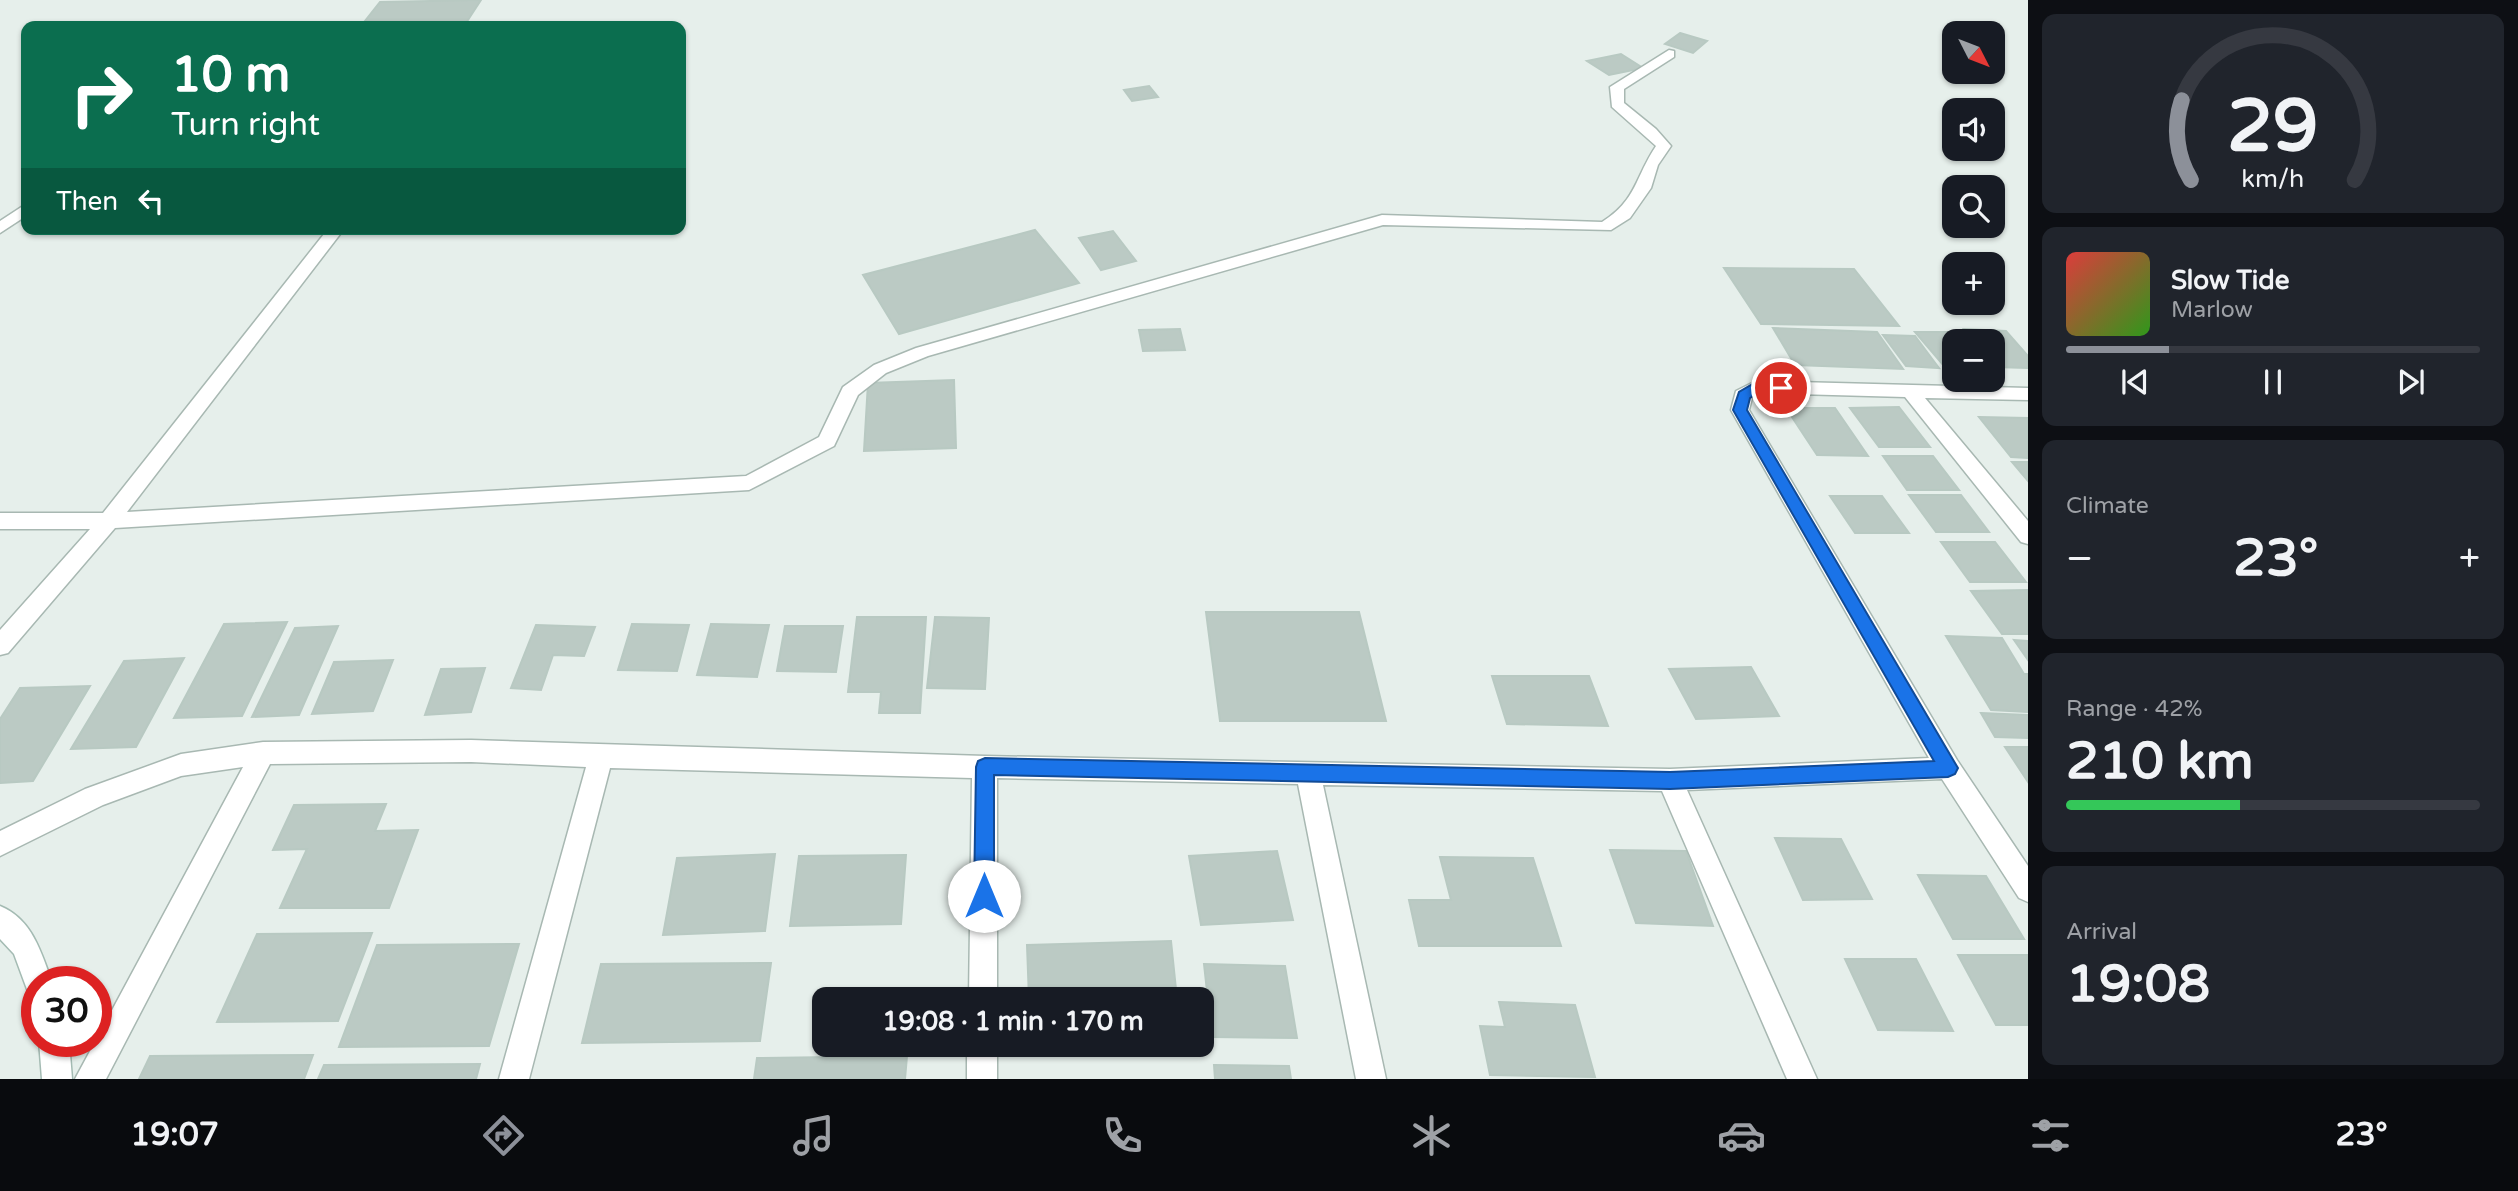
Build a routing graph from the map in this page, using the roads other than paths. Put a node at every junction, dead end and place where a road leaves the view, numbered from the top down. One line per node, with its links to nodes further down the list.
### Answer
1 (1669, 54): 8 (street)
2 (21, 213): 3 (street)
3 (0, 229)
4 (331, 235): 8 (street)
5 (1909, 390): 6 (street); 9 (street); 14 (street)
6 (2028, 394)
7 (0, 521): 8 (street)
8 (109, 521): 10 (street)
9 (2028, 536)
10 (0, 646)
11 (263, 753): 12 (street); 17 (street); 25 (street)
12 (601, 757): 13 (street); 26 (street)
13 (985, 767): 15 (street); 21 (street)
14 (1948, 768): 16 (street); 18 (street)
15 (1308, 773): 16 (street); 28 (street)
16 (1670, 780): 29 (street)
17 (0, 844)
18 (2028, 889)
19 (0, 919): 20 (street)
20 (32, 966)
21 (983, 987)
22 (55, 1057): 24 (street)
23 (982, 1057): 27 (street)
24 (57, 1079)
25 (90, 1079)
26 (514, 1079)
27 (982, 1079)
28 (1371, 1079)
29 (1802, 1079)

